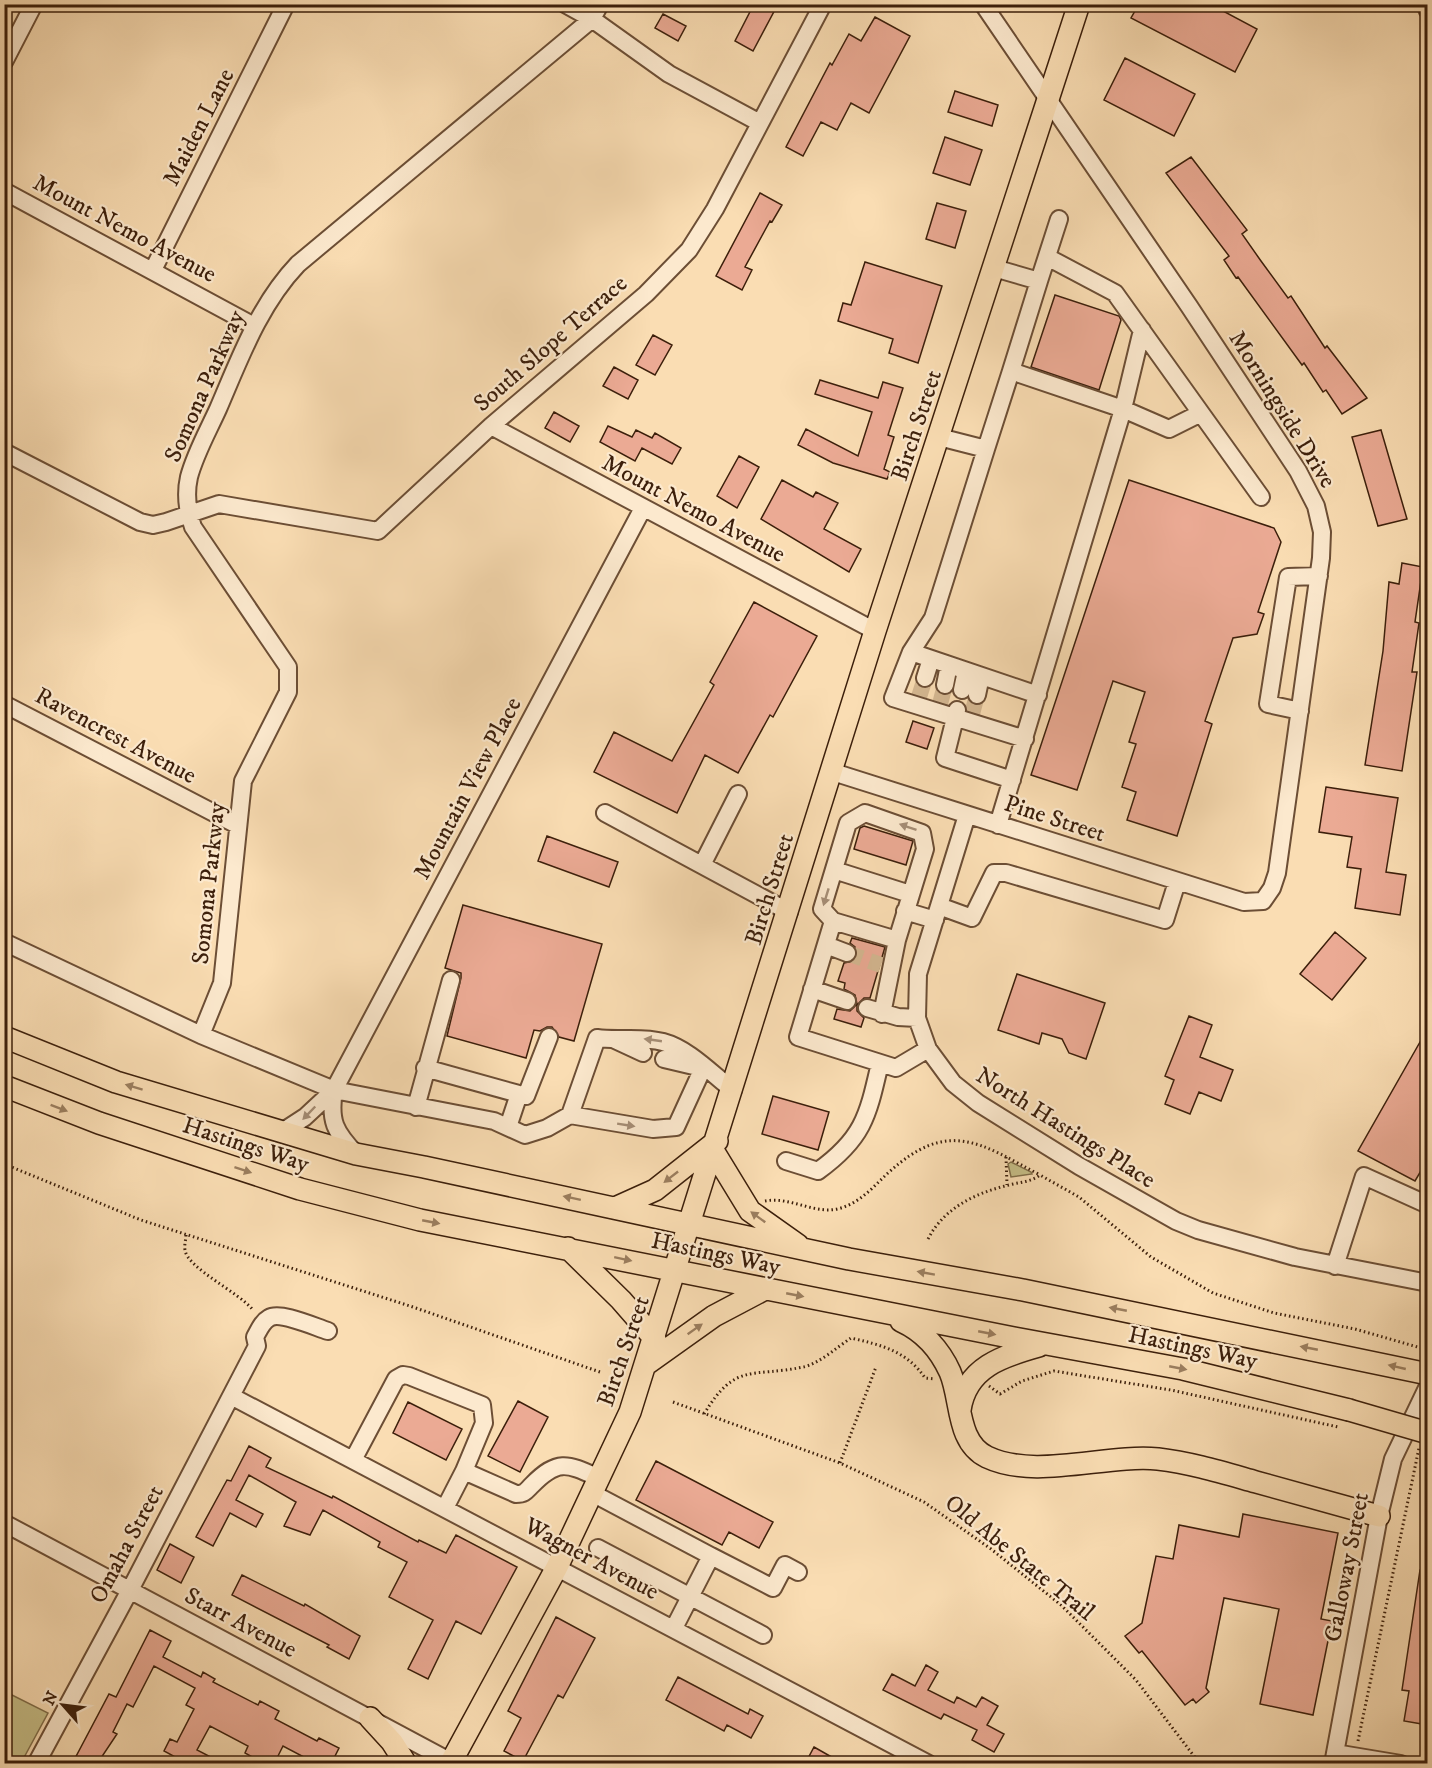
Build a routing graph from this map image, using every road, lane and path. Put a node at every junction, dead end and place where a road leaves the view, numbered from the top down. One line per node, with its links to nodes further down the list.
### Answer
1 (34, 4): 10 (street)
2 (286, 4): 17 (street, Maiden Lane)
3 (565, 4): 9 (street)
4 (823, 4): 12 (street, South Slope Terrace)
5 (983, 4): 11 (street, Morningside Drive)
6 (1079, 4): 11 (main road, Birch Street)
7 (1425, 4): 8 (street)
8 (1428, 11)
9 (596, 12): 12 (street); 19 (street, Somona Parkway)
10 (4, 62)
11 (1047, 100): 16 (main road, Birch Street); 31 (street, Morningside Drive)
12 (760, 123): 24 (street, South Slope Terrace)
13 (4, 191): 17 (street, Mount Nemo Avenue)
14 (1059, 219): 15 (street)
15 (1047, 257): 18 (street); 20 (street)
16 (994, 268): 18 (street); 25 (main road, Birch Street)
17 (153, 270): 19 (street, Mount Nemo Avenue)
18 (1039, 282): 21 (street)
19 (254, 326): 30 (street, Somona Parkway)
20 (1142, 330): 22 (street); 23 (street)
21 (1011, 371): 22 (street); 26 (street)
22 (1124, 409): 23 (street); 40 (street)
23 (1201, 413): 28 (street)
24 (490, 426): 29 (street, Mount Nemo Avenue); 30 (street, South Slope Terrace)
25 (939, 436): 26 (street); 32 (main road, Birch Street)
26 (986, 449): 33 (street)
27 (4, 452): 30 (street)
28 (1261, 497)
29 (643, 508): 32 (street, Mount Nemo Avenue); 82 (street, Mountain View Place)
30 (188, 512): 50 (street, Somona Parkway)
31 (1319, 576): 42 (street, Morningside Drive); 42 (street)
32 (874, 632): 45 (main road, Birch Street)
33 (911, 652): 34 (street); 43 (street)
34 (931, 659): 35 (street); 37 (street)
35 (949, 665): 36 (street); 38 (street)
36 (974, 673): 39 (street); 40 (street)
37 (925, 678)
38 (945, 685)
39 (969, 693)
40 (1038, 695): 44 (street)
41 (4, 704): 50 (street, Ravencrest Avenue)
42 (1300, 711): 56 (street, Morningside Drive)
43 (964, 716): 44 (street); 46 (street)
44 (1025, 739): 46 (street)
45 (833, 772): 49 (street, Pine Street); 58 (main road, Birch Street)
46 (1012, 780): 51 (street)
47 (738, 794): 52 (street)
48 (605, 813): 52 (street)
49 (967, 815): 51 (street, Pine Street); 59 (street, North Hastings Place)
50 (237, 825): 71 (street, Somona Parkway)
51 (998, 825): 54 (street, Pine Street)
52 (702, 865): 58 (street)
53 (834, 870): 55 (street); 55 (street, one-way to 53); 60 (street, one-way to 60)
54 (1177, 882): 56 (street, Pine Street); 59 (street)
55 (910, 894): 57 (street)
56 (1263, 901)
57 (905, 911): 59 (street); 61 (street)
58 (789, 912): 83 (main road, Birch Street)
59 (937, 913): 66 (street, North Hastings Place)
60 (833, 921): 61 (street); 63 (street)
61 (897, 940): 65 (street)
62 (4, 942): 71 (street)
63 (826, 945): 64 (street); 68 (street)
64 (847, 952)
65 (886, 966): 66 (street); 70 (street)
66 (918, 974): 70 (street, North Hastings Place)
67 (451, 980): 79 (street)
68 (812, 989): 69 (street); 78 (street)
69 (847, 1002)
70 (917, 1018): 75 (street, North Hastings Place)
71 (201, 1035): 82 (street)
72 (4, 1037): 88 (main road, Hastings Way, one-way to 72)
73 (549, 1037): 84 (street)
74 (615, 1040): 76 (street); 80 (street, one-way to 74); 86 (street)
75 (928, 1049): 78 (street); 104 (street, North Hastings Place)
76 (644, 1053)
77 (664, 1059): 80 (street)
78 (880, 1063): 92 (street)
79 (425, 1068): 84 (street); 85 (street)
80 (703, 1068): 83 (street); 86 (street, one-way to 80)
81 (4, 1086): 102 (main road, Hastings Way, one-way to 102)
82 (334, 1090): 85 (street); 88 (street, Mountain View Place, one-way to 88); 90 (street, Mountain View Place)
83 (733, 1090): 89 (main road, Birch Street)
84 (519, 1094): 87 (street)
85 (416, 1107): 87 (street)
86 (570, 1115): 87 (street)
87 (508, 1127)
88 (282, 1132): 90 (main road, Hastings Way)
89 (715, 1146): 98 (main road, one-way to 98); 99 (main road, Birch Street); 103 (main road, one-way to 89)
90 (356, 1154): 98 (main road, Hastings Way, one-way to 90)
91 (1006, 1157): 94 (path); 95 (path); 96 (path)
92 (786, 1161)
93 (4, 1164): 100 (path)
94 (1040, 1175): 95 (path); 113 (path)
95 (1007, 1185): 101 (path)
96 (759, 1204)
97 (1428, 1205): 104 (street)
98 (615, 1208): 99 (main road, Hastings Way)
99 (691, 1226): 103 (main road, Hastings Way); 105 (main road, Birch Street)
100 (186, 1235): 109 (path); 116 (path)
101 (928, 1239)
102 (568, 1248): 105 (main road, Hastings Way, one-way to 105); 111 (main road)
103 (806, 1250): 118 (main road, Hastings Way, one-way to 103)
104 (1335, 1266): 106 (street, North Hastings Place)
105 (676, 1270): 107 (main road, Hastings Way); 111 (main road, Birch Street)
106 (1428, 1283)
107 (765, 1289): 108 (main road, Hastings Way, one-way to 108); 114 (main road, one-way to 107)
108 (882, 1312): 112 (main road, Hastings Way, one-way to 112); 117 (main road)
109 (262, 1324): 110 (street); 121 (street, Omaha Street)
110 (328, 1331)
111 (655, 1339): 114 (main road, Birch Street)
112 (1046, 1344): 119 (main road); 125 (main road, Hastings Way, one-way to 125)
113 (1428, 1350)
114 (648, 1363): 130 (main road, Birch Street)
115 (876, 1367): 128 (path)
116 (600, 1372)
117 (950, 1373): 123 (main road); 124 (path)
118 (1428, 1374)
119 (976, 1376): 123 (main road); 125 (path)
120 (1428, 1386): 132 (street, Galloway Street)
121 (231, 1396): 127 (street, Wagner Avenue); 138 (street, Omaha Street)
122 (673, 1402): 124 (path, Old Abe State Trail)
123 (960, 1410): 132 (main road)
124 (704, 1414): 128 (path, Old Abe State Trail)
125 (1347, 1419): 126 (main road, Hastings Way, bridge)
126 (1424, 1437): 143 (path)
127 (353, 1460): 129 (street); 131 (street, Wagner Avenue)
128 (840, 1463): 149 (path, Old Abe State Trail)
129 (464, 1471): 130 (street); 131 (street)
130 (596, 1485): 135 (street); 136 (main road, Birch Street)
131 (445, 1508): 136 (street, Wagner Avenue)
132 (1379, 1516): 144 (street, Galloway Street)
133 (4, 1523): 138 (street, Starr Avenue)
134 (598, 1548): 139 (street)
135 (711, 1556): 137 (street); 139 (street)
136 (557, 1567): 140 (street, Wagner Avenue); 145 (main road, Birch Street)
137 (798, 1572)
138 (130, 1590): 142 (street, Starr Avenue); 146 (street, Omaha Street)
139 (689, 1597): 140 (street); 141 (street)
140 (674, 1628): 148 (street, Wagner Avenue)
141 (763, 1635)
142 (370, 1718): 145 (street, Starr Avenue); 147 (main road)
143 (1355, 1756): 144 (street); 150 (street)
144 (1334, 1758)
145 (452, 1763)
146 (36, 1764)
147 (406, 1764)
148 (930, 1764)
149 (1200, 1764)
150 (1401, 1764)

